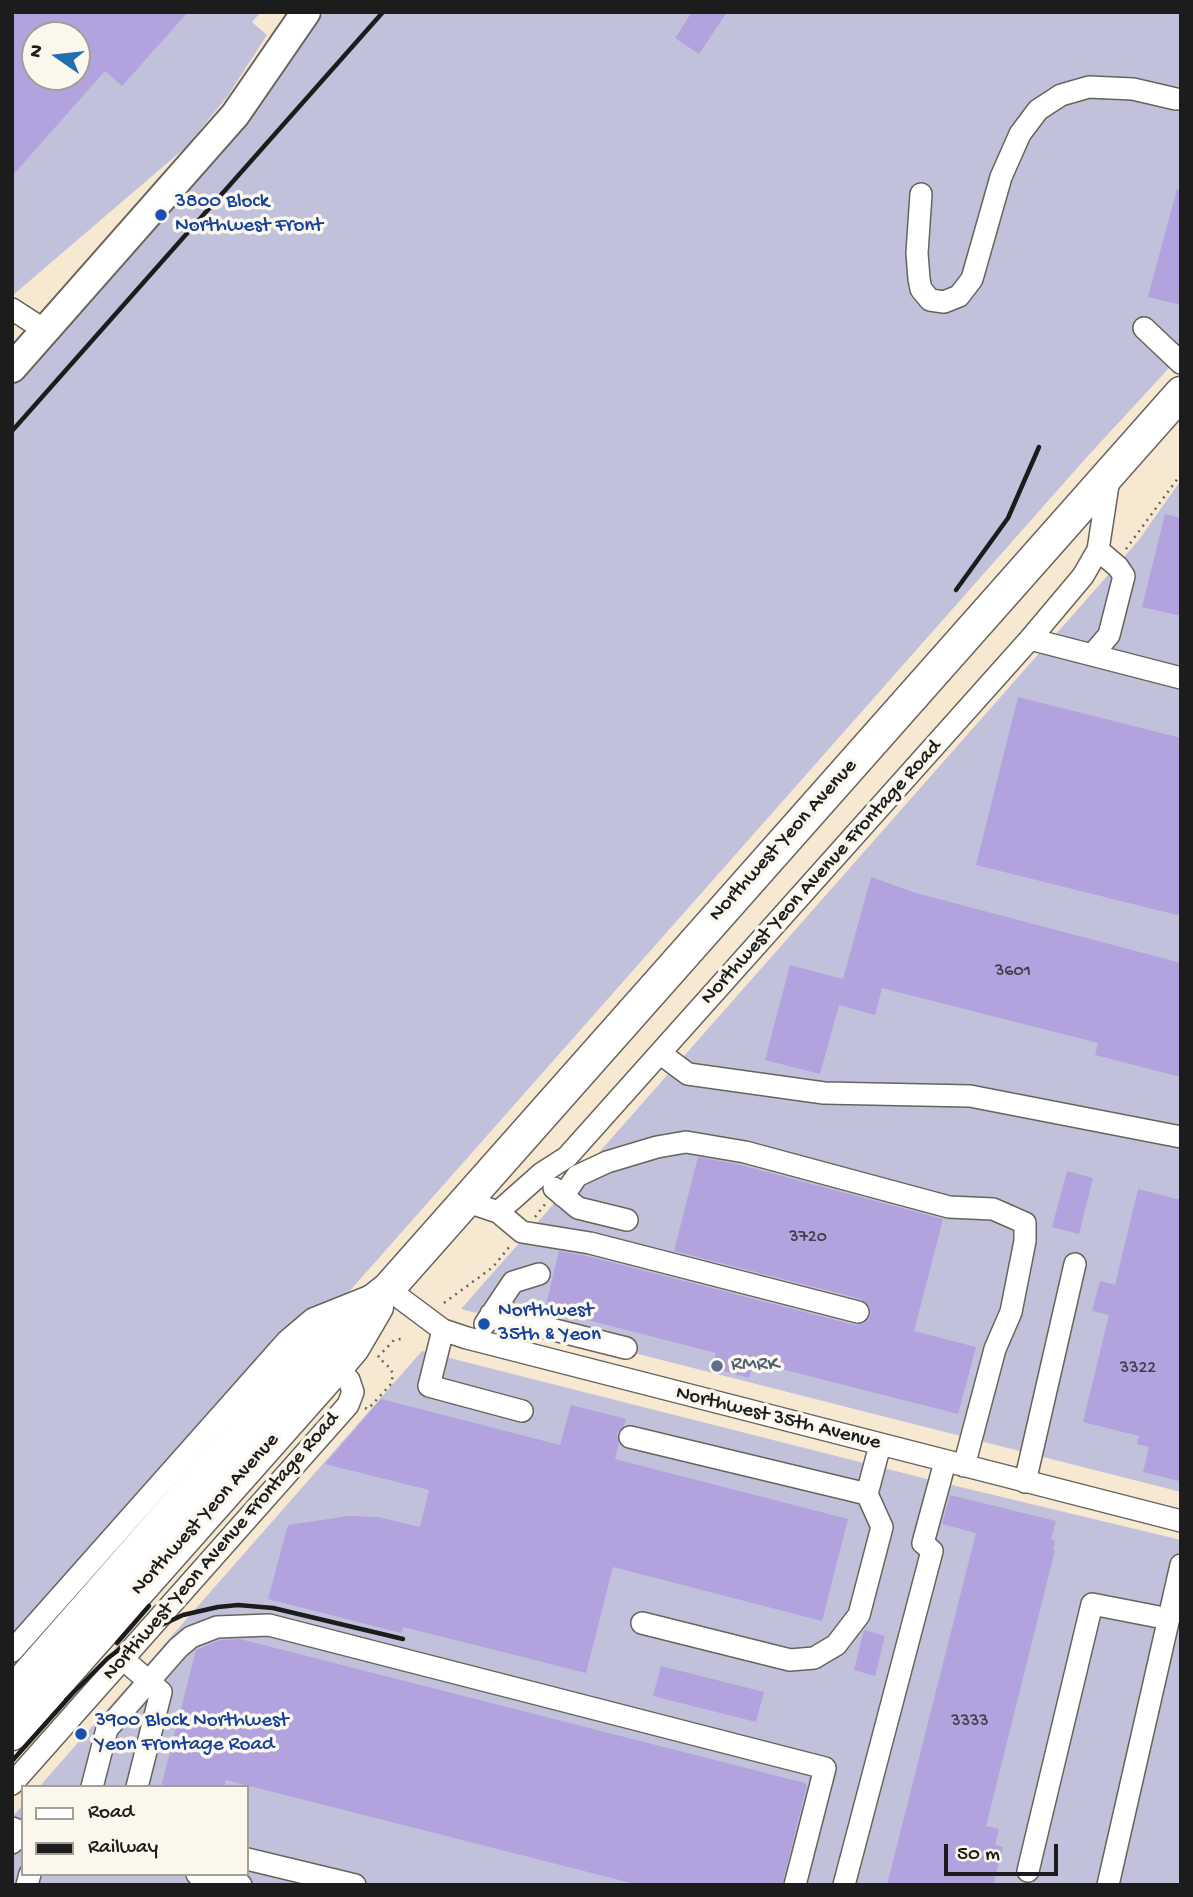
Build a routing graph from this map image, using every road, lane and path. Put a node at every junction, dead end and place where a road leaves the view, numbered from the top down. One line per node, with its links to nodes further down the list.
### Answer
1 (306, 12): 6 (main road)
2 (1176, 99): 3 (street)
3 (921, 194)
4 (13, 310): 6 (street)
5 (1144, 328): 7 (street)
6 (46, 331): 8 (main road)
7 (1181, 363)
8 (12, 368)
9 (1181, 393): 10 (highway, Northwest Yeon Avenue)
10 (1110, 472): 11 (street, Northwest Yeon Avenue Frontage Road); 19 (highway, Northwest Yeon Avenue)
11 (1098, 550): 12 (street, Northwest Yeon Avenue Frontage Road); 13 (street)
12 (1030, 639): 13 (street); 15 (street, Northwest Yeon Avenue Frontage Road)
13 (1092, 655): 14 (street)
14 (1181, 678)
15 (661, 1054): 16 (street); 17 (street, Northwest Yeon Avenue Frontage Road)
16 (1181, 1136)
17 (542, 1173): 18 (street); 20 (street, Northwest Yeon Avenue Frontage Road)
18 (563, 1196): 21 (street); 40 (street)
19 (465, 1201): 20 (street); 24 (highway, Northwest Yeon Avenue)
20 (498, 1212): 25 (street)
21 (627, 1220)
22 (1074, 1264): 41 (street)
23 (539, 1274): 26 (street)
24 (388, 1289): 27 (street, Northwest 35th Avenue); 34 (highway, Northwest Yeon Avenue); 47 (street); 50 (highway, Northwest Yeon Avenue)
25 (858, 1312)
26 (491, 1314): 29 (street); 30 (street)
27 (443, 1329): 29 (street, Northwest 35th Avenue); 37 (street)
28 (401, 1339): 33 (path)
29 (475, 1341): 35 (street, Northwest 35th Avenue)
30 (602, 1342): 31 (street); 35 (street)
31 (626, 1348)
32 (373, 1353): 33 (path)
33 (378, 1357): 36 (path)
34 (336, 1368): 36 (street, Northwest Yeon Avenue Frontage Road); 51 (highway, Northwest Yeon Avenue)
35 (592, 1371): 39 (street, Northwest 35th Avenue)
36 (348, 1405): 48 (street, Northwest Yeon Avenue Frontage Road)
37 (522, 1410)
38 (630, 1437): 42 (street)
39 (880, 1445): 40 (street, Northwest 35th Avenue); 42 (street)
40 (954, 1464): 41 (street, Northwest 35th Avenue); 61 (street)
41 (1025, 1482): 43 (street, Northwest 35th Avenue)
42 (867, 1494): 46 (street)
43 (1181, 1521)
44 (1181, 1565): 45 (street)
45 (1168, 1619): 56 (street); 62 (street)
46 (642, 1623)
47 (12, 1651)
48 (123, 1659): 49 (street); 52 (street, Northwest Yeon Avenue Frontage Road)
49 (149, 1681): 53 (street); 54 (street); 60 (street)
50 (12, 1693)
51 (12, 1734)
52 (17, 1784)
53 (93, 1785)
54 (138, 1785)
55 (248, 1859): 59 (street)
56 (1028, 1871)
57 (205, 1876): 58 (street)
58 (241, 1885)
59 (355, 1885)
60 (795, 1885)
61 (844, 1885)
62 (1108, 1885)

